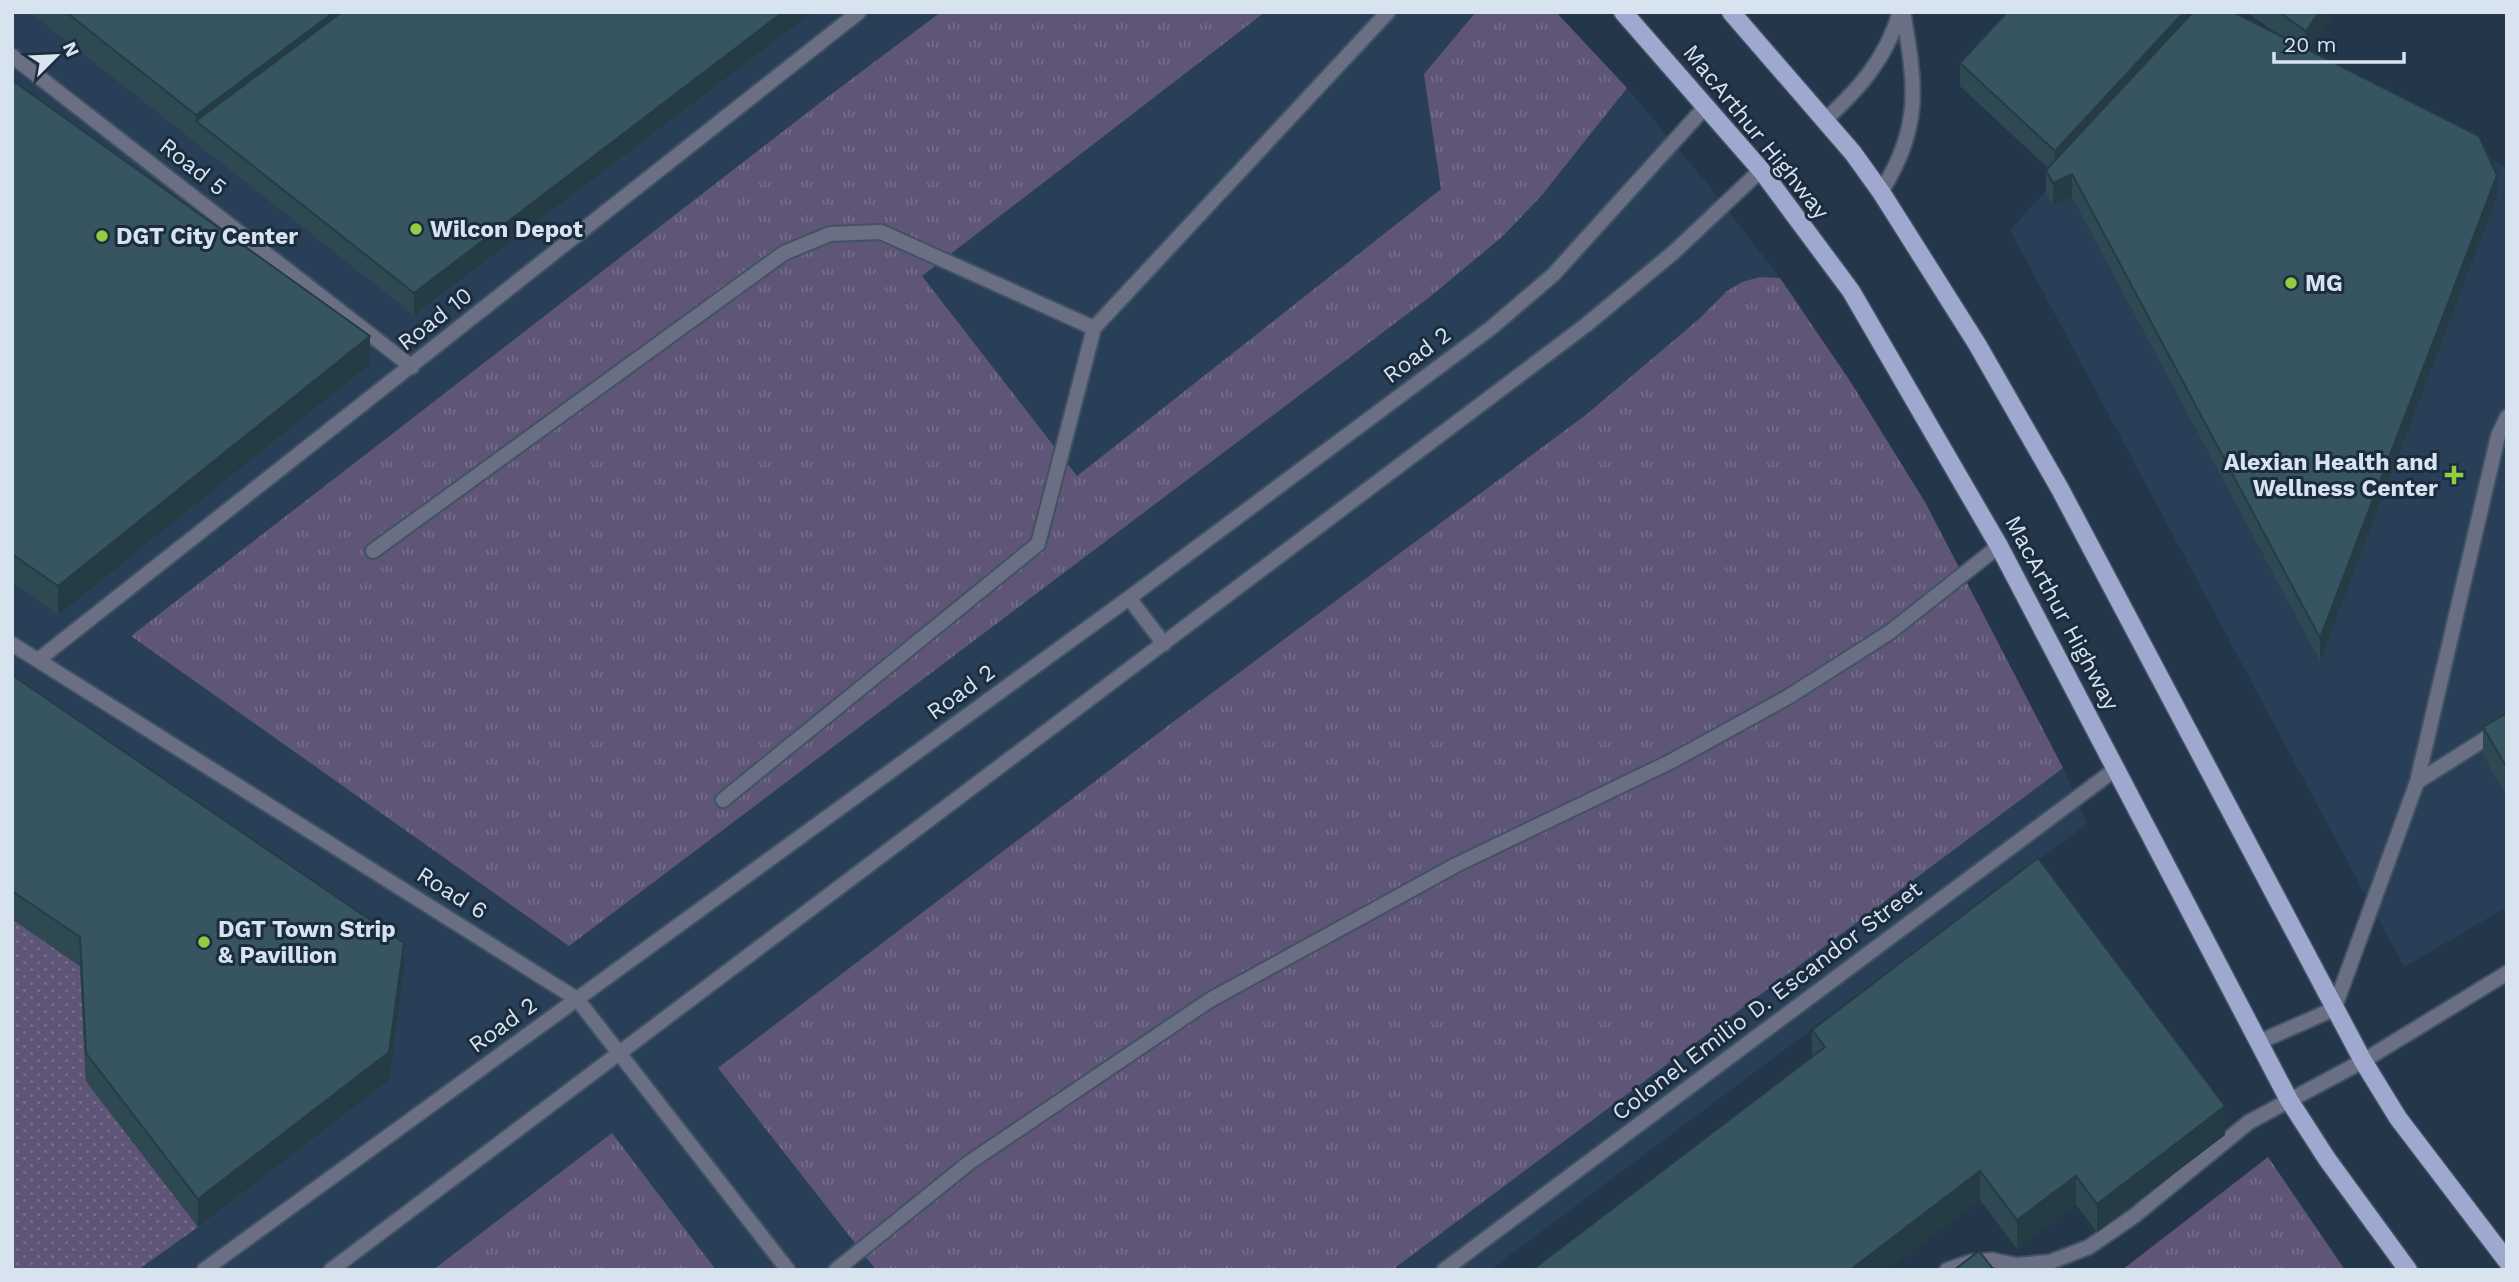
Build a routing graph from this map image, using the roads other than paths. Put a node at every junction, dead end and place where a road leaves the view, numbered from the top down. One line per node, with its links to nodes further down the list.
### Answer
1 (859, 12): 12 (street, Road 10)
2 (1388, 12): 11 (street)
3 (1623, 12): 7 (main road, MacArthur Highway)
4 (1731, 12): 8 (main road)
5 (1902, 12): 8 (street); 10 (street)
6 (12, 56): 12 (street, Road 5)
7 (1706, 106): 9 (main road, MacArthur Highway); 16 (street, Road 2)
8 (1826, 119): 10 (main road)
9 (1761, 170): 14 (main road, MacArthur Highway); 18 (street)
10 (1881, 192): 26 (main road)
11 (1094, 328): 15 (street); 23 (street)
12 (412, 367): 19 (street, Road 10)
13 (2507, 417): 22 (street)
14 (1999, 546): 21 (main road, MacArthur Highway); 35 (street)
15 (373, 551)
16 (1129, 598): 18 (street); 25 (street, Road 2)
17 (12, 644): 19 (street, Road 6)
18 (1164, 644): 28 (street)
19 (38, 660): 25 (street, Road 6)
20 (2507, 725): 22 (street)
21 (2117, 768): 27 (main road, MacArthur Highway); 36 (street, Colonel Emilio D. Escandor Street)
22 (2417, 782): 26 (street)
23 (723, 800)
24 (2507, 973): 29 (street)
25 (577, 999): 28 (street, Road 6); 32 (street, Road 2)
26 (2334, 1009): 27 (street); 29 (main road)
27 (2259, 1042): 30 (main road, MacArthur Highway)
28 (620, 1054): 33 (street); 34 (street, Road 6)
29 (2363, 1061): 30 (street); 31 (main road)
30 (2290, 1100): 37 (street); 38 (main road, MacArthur Highway)
31 (2507, 1261)
32 (204, 1270)
33 (331, 1270)
34 (788, 1270)
35 (836, 1270)
36 (1444, 1270)
37 (1947, 1270)
38 (2408, 1270)

